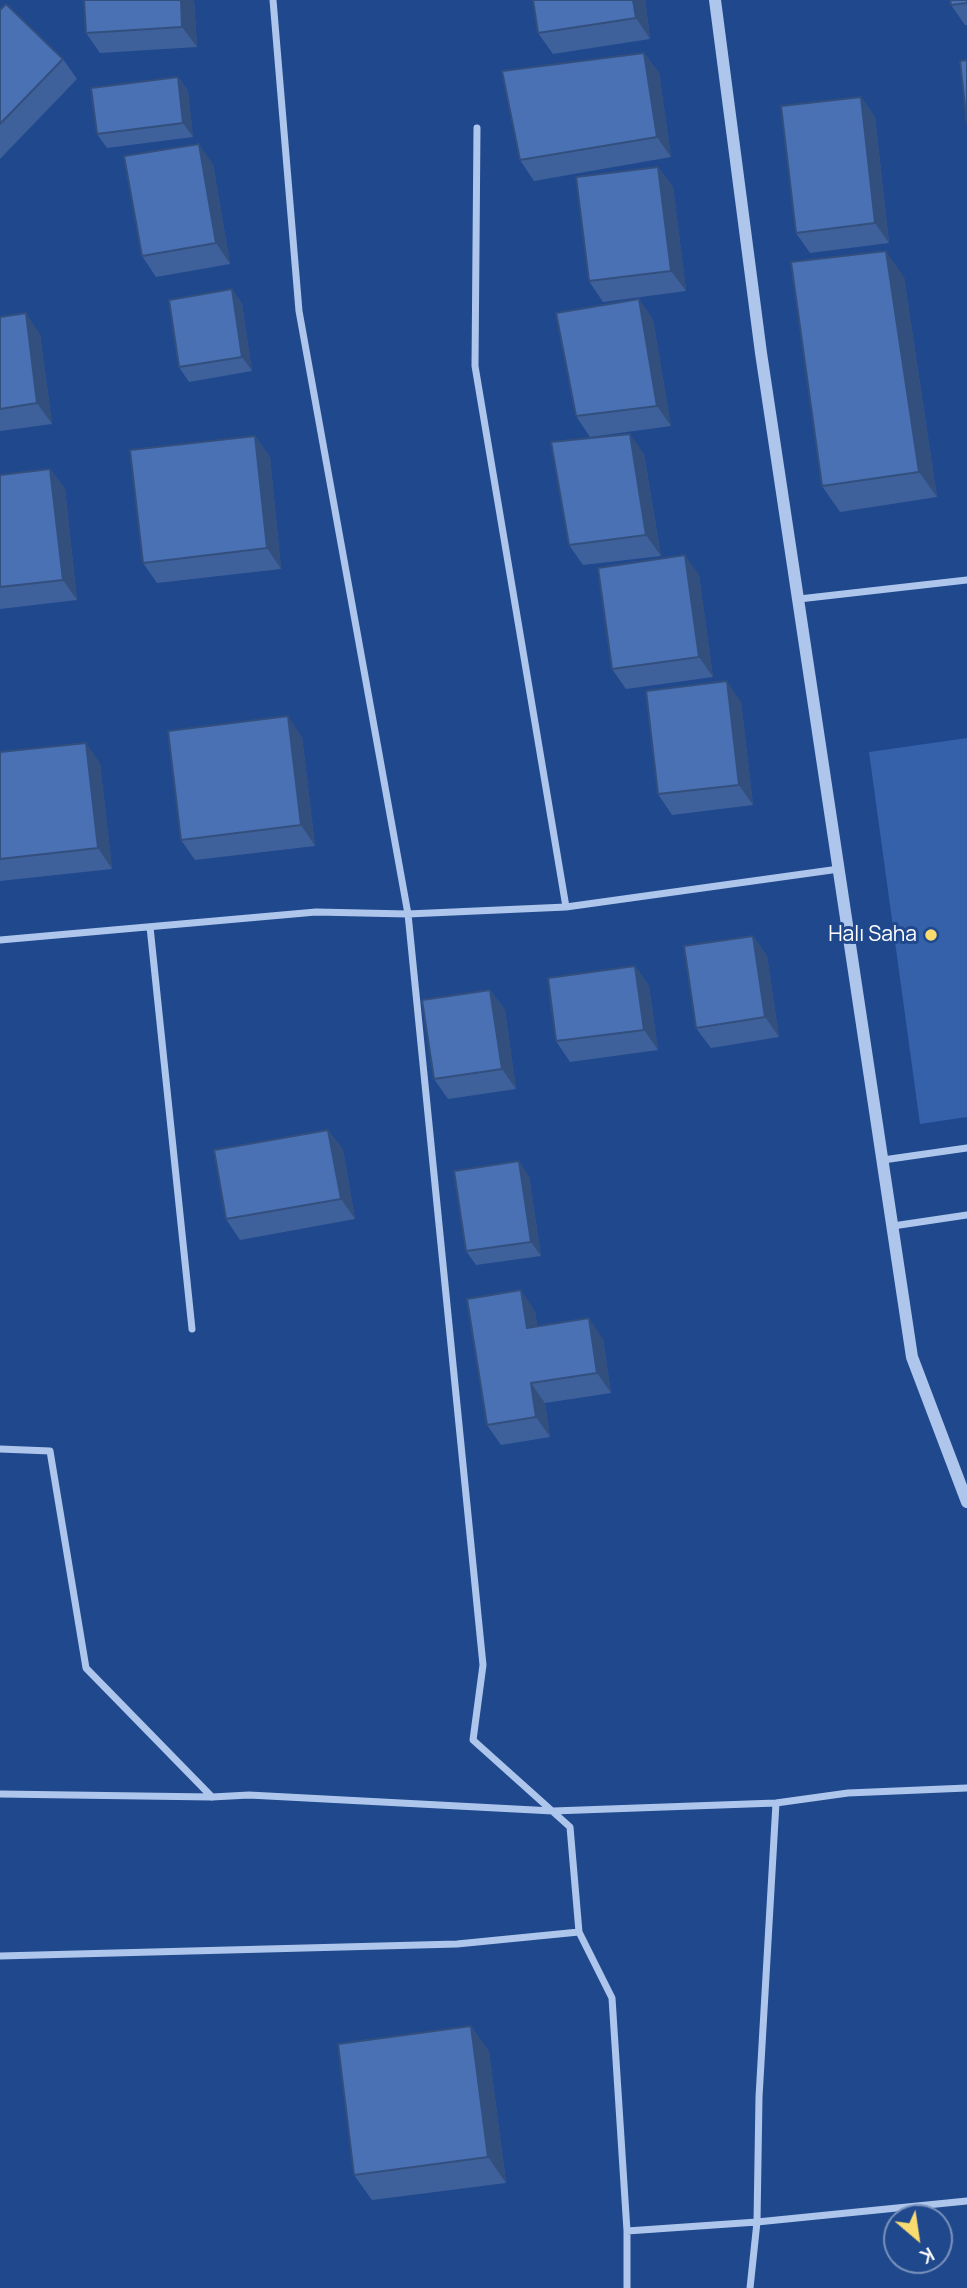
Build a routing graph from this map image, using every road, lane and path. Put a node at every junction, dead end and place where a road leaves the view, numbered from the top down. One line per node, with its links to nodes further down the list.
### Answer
1 (273, 0): 8 (street)
2 (715, 0): 5 (street)
3 (477, 128): 7 (street)
4 (967, 580): 5 (street)
5 (799, 599): 6 (street)
6 (839, 869): 7 (street); 12 (street)
7 (566, 907): 8 (street)
8 (408, 914): 9 (street); 22 (street)
9 (150, 927): 10 (street); 15 (street)
10 (0, 940)
11 (967, 1147): 12 (street)
12 (883, 1160): 14 (street)
13 (967, 1215): 14 (street)
14 (892, 1226): 17 (street)
15 (192, 1329)
16 (0, 1449): 20 (street)
17 (967, 1502)
18 (967, 1788): 21 (street)
19 (0, 1794): 20 (street)
20 (212, 1797): 22 (street)
21 (776, 1803): 22 (street); 26 (street)
22 (553, 1811): 23 (street)
23 (579, 1932): 24 (street); 27 (street)
24 (0, 1956)
25 (967, 2202): 26 (street)
26 (757, 2222): 27 (street); 29 (street)
27 (627, 2231): 28 (street)
28 (627, 2288)
29 (750, 2288)

